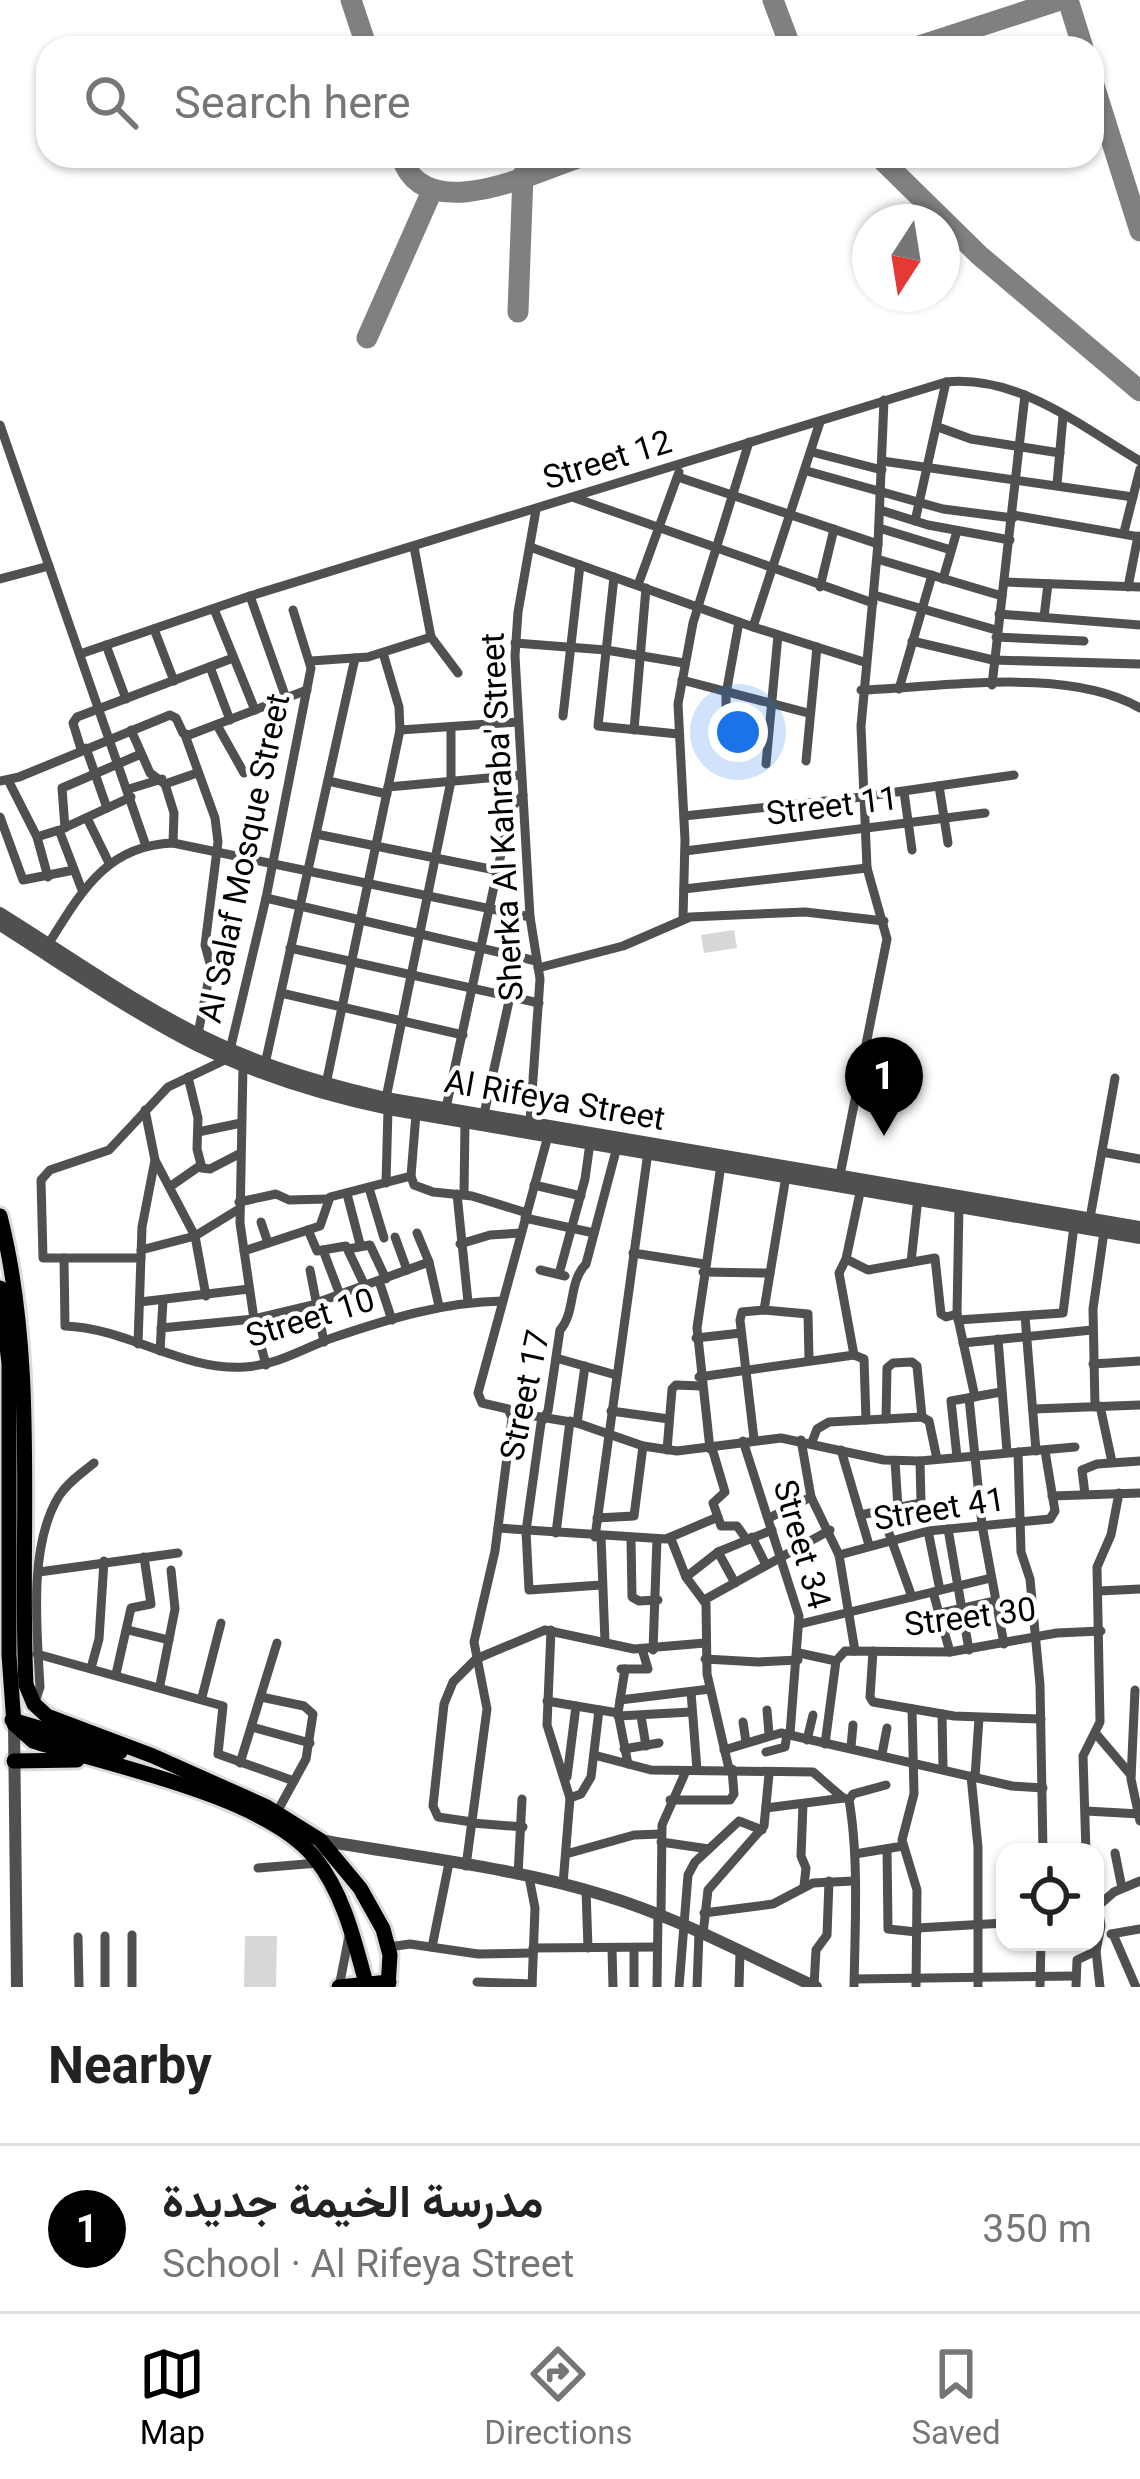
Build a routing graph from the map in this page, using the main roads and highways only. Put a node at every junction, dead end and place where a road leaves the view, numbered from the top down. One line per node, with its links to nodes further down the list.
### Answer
1 (0, 1216): 5 (main road)
2 (0, 1288): 3 (main road)
3 (4, 1658): 4 (main road)
4 (8, 1720): 5 (main road); 6 (main road)
5 (153, 1756): 9 (main road)
6 (89, 1759): 7 (main road); 8 (main road)
7 (7, 1761)
8 (352, 1936): 9 (main road); 11 (main road)
9 (386, 1938): 10 (main road)
10 (389, 1984): 11 (main road)
11 (367, 1985): 12 (main road)
12 (339, 1987)

